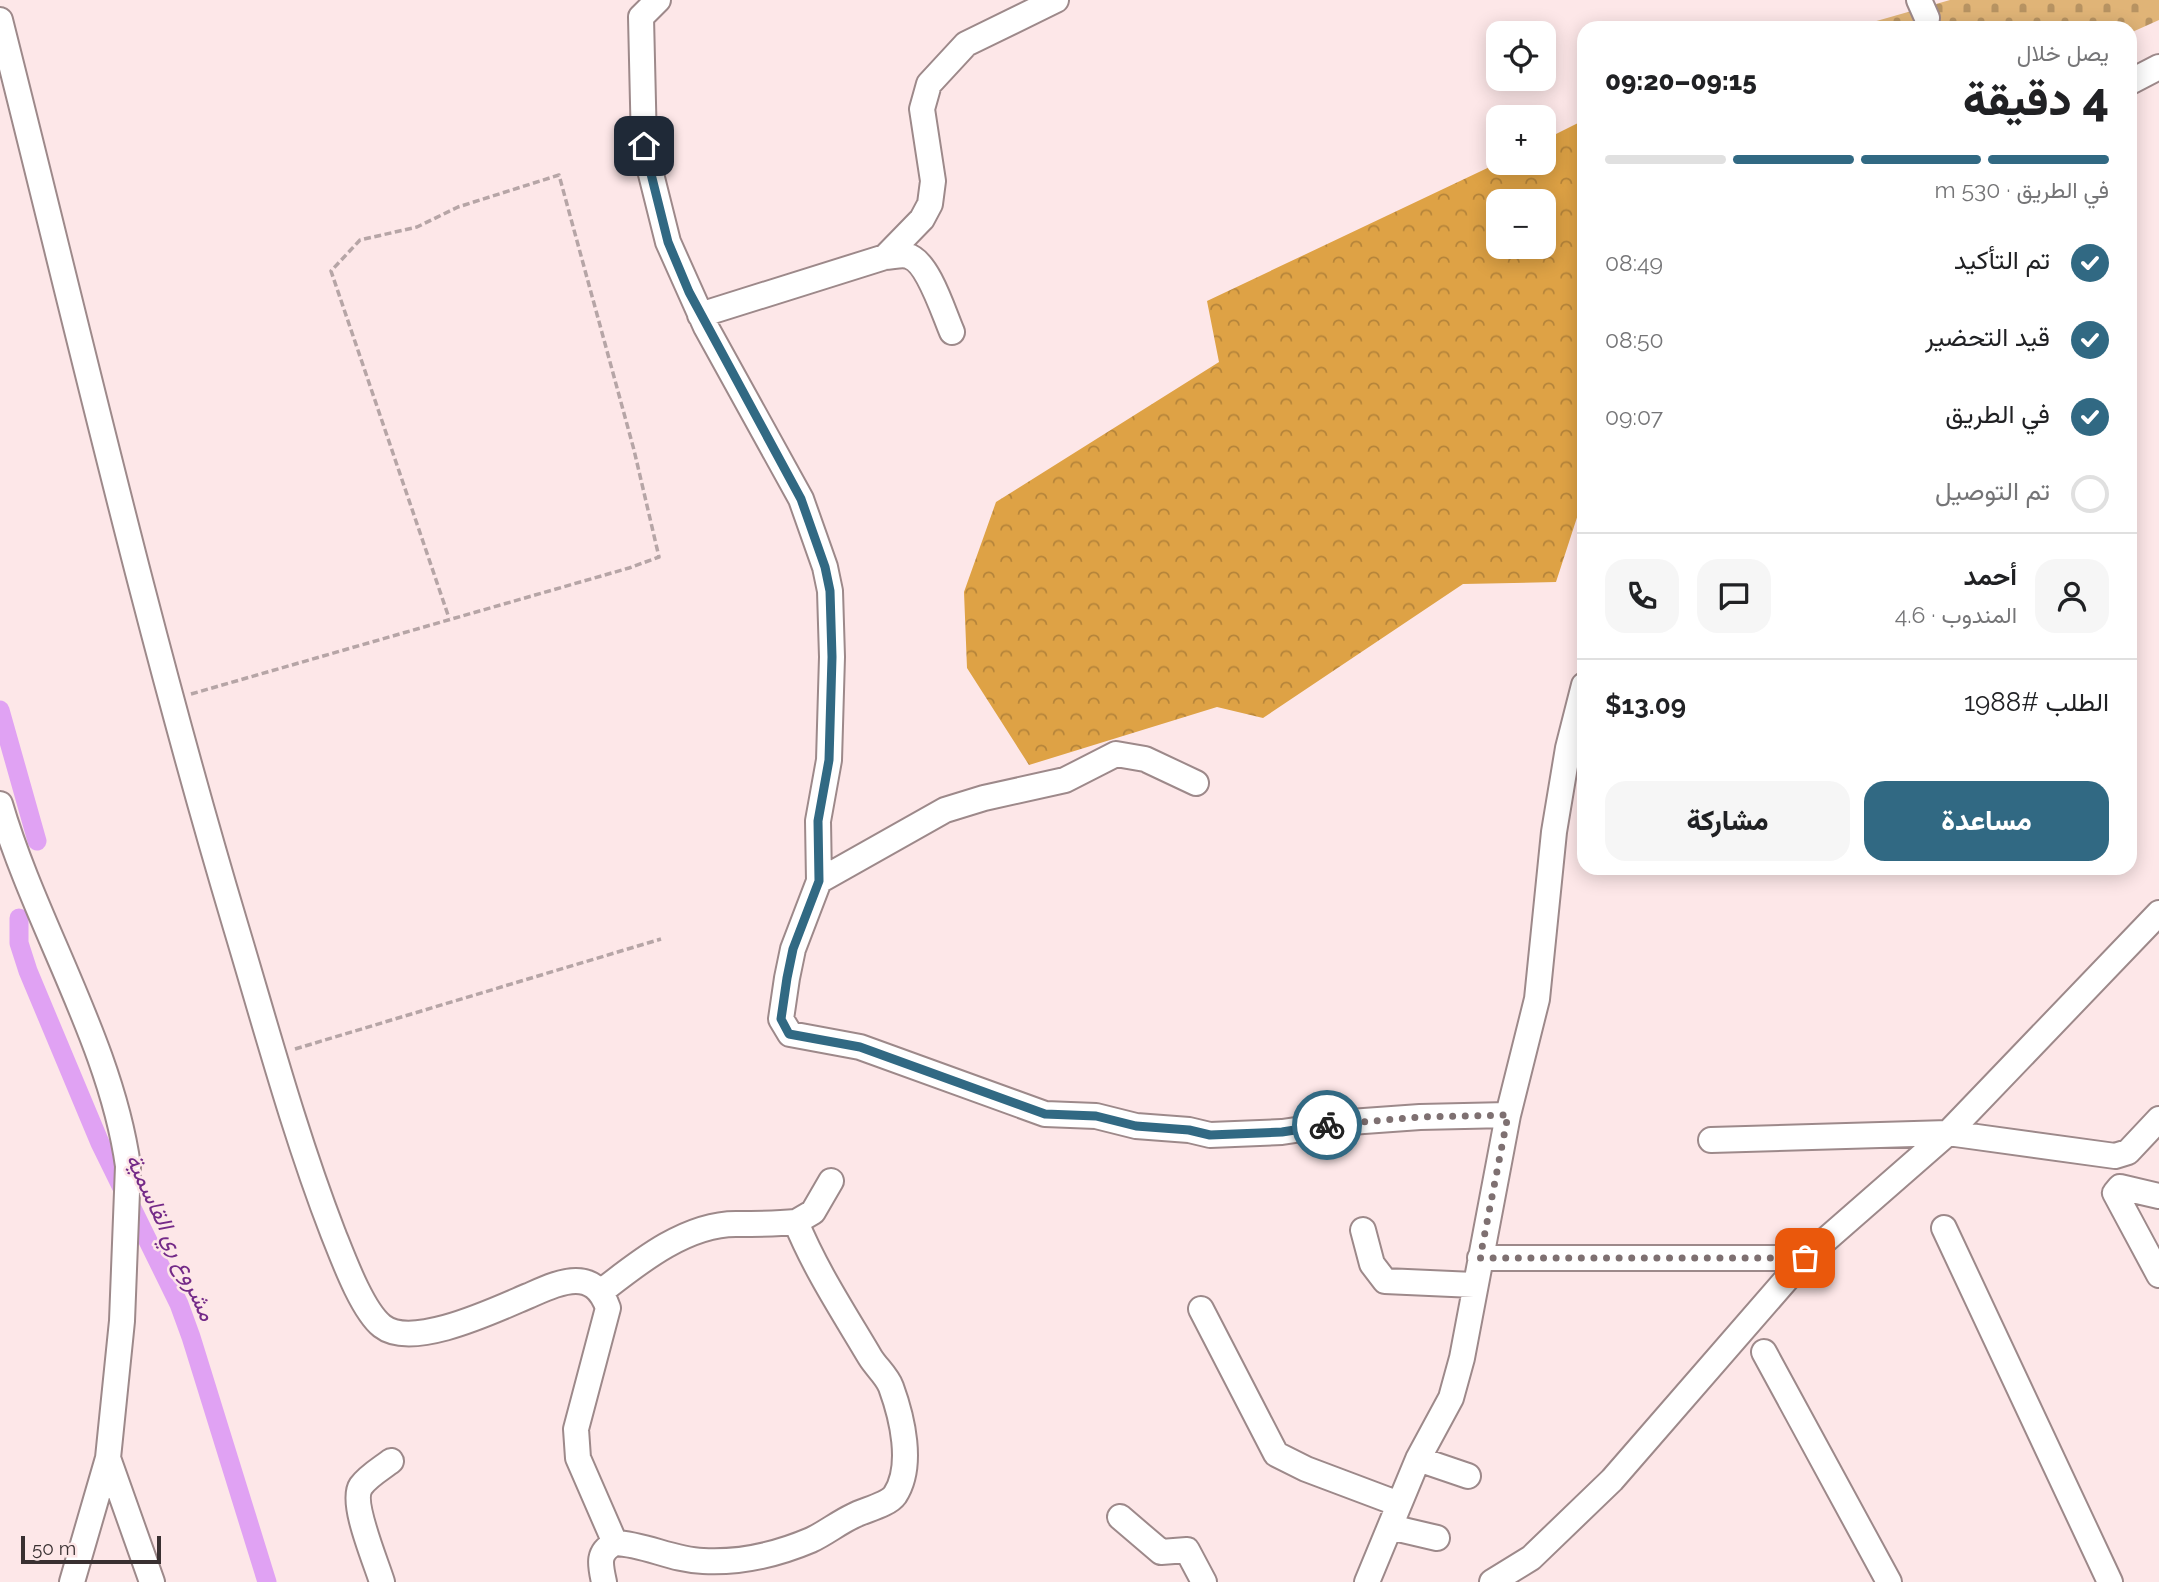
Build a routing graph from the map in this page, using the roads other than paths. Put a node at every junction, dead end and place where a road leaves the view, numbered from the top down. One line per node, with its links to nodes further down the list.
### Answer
1 (658, 0): 7 (street)
2 (1056, 0): 6 (street)
3 (0, 20): 27 (street)
4 (2159, 67): 5 (street)
5 (2137, 78)
6 (885, 257): 7 (street); 8 (street)
7 (700, 314): 12 (street)
8 (952, 332)
9 (1577, 713): 14 (street)
10 (1196, 783): 12 (street)
11 (0, 804): 30 (street)
12 (819, 881): 14 (street)
13 (2159, 913): 16 (street)
14 (1508, 1115): 23 (street)
15 (2159, 1119): 16 (street)
16 (1948, 1133): 17 (street); 24 (street)
17 (1711, 1140)
18 (831, 1181): 20 (street)
19 (2159, 1196): 25 (street)
20 (796, 1222): 27 (street); 37 (street)
21 (1944, 1228): 46 (street)
22 (1363, 1230): 26 (street)
23 (1480, 1258): 24 (street); 26 (street)
24 (1805, 1258): 44 (street)
25 (2159, 1275)
26 (1474, 1285): 31 (street)
27 (602, 1291): 37 (street)
28 (1201, 1309): 34 (street)
29 (1764, 1352): 45 (street)
30 (108, 1458): 38 (street); 39 (street)
31 (1419, 1459): 33 (street); 34 (street)
32 (391, 1461): 40 (street)
33 (1468, 1476)
34 (1394, 1515): 36 (street); 43 (street)
35 (1120, 1517): 42 (street)
36 (1437, 1538)
37 (615, 1543): 41 (street)
38 (72, 1582)
39 (152, 1582)
40 (382, 1582)
41 (604, 1582)
42 (1204, 1582)
43 (1367, 1582)
44 (1492, 1582)
45 (1889, 1582)
46 (2110, 1582)

